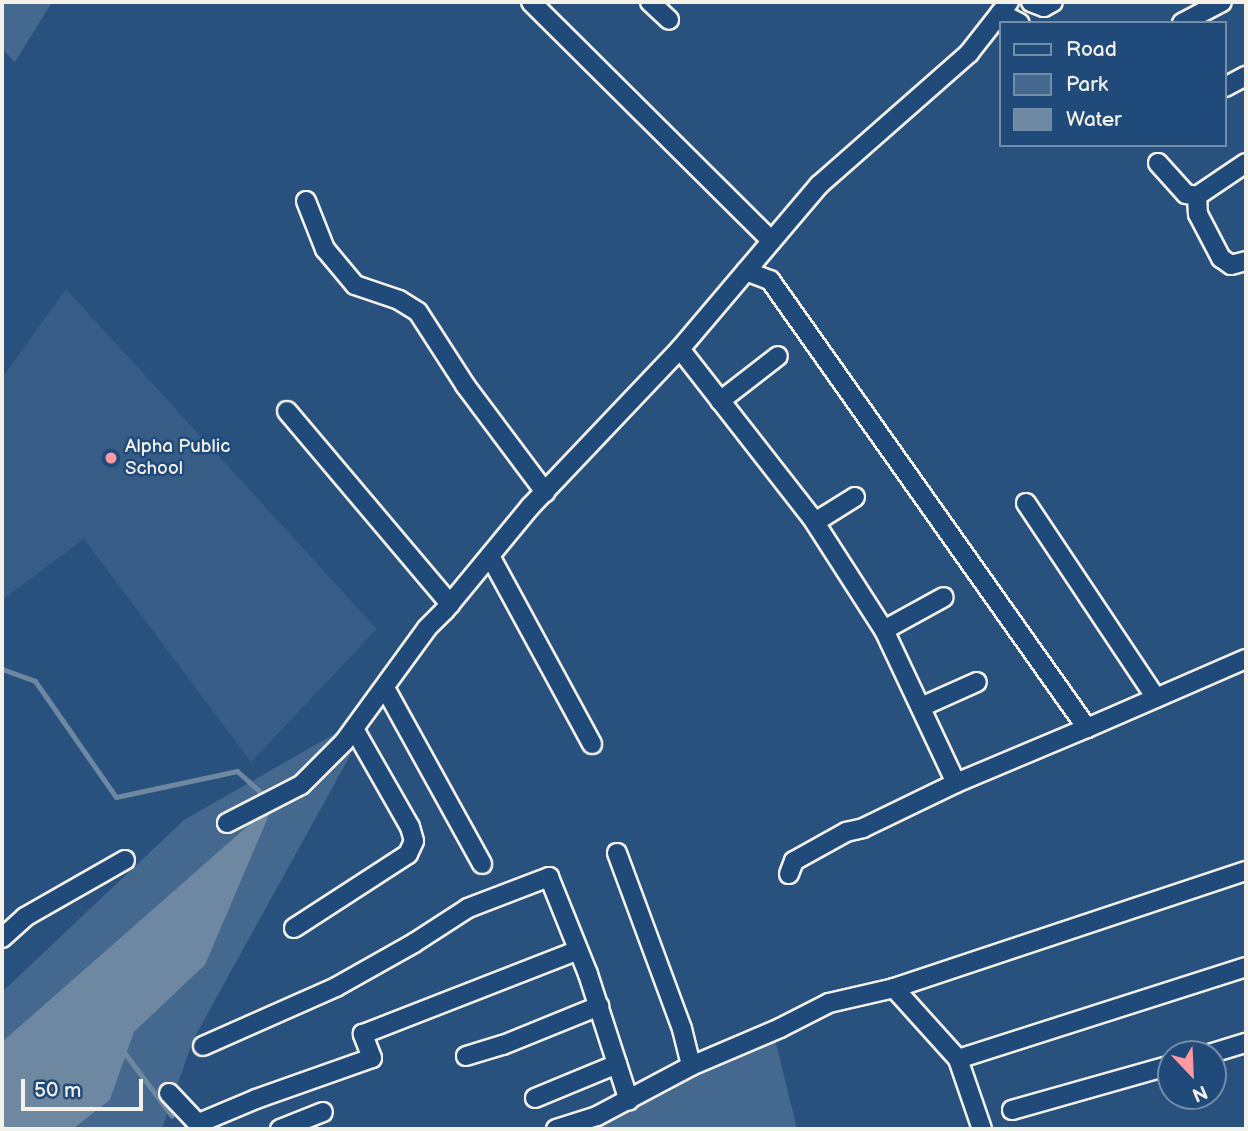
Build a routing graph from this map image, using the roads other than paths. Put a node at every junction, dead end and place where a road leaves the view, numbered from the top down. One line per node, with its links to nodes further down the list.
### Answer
1 (531, 2): 16 (street)
2 (650, 2): 7 (street)
3 (1031, 2): 4 (street)
4 (1053, 2)
5 (1222, 2): 9 (street)
6 (1005, 7): 8 (street); 16 (street)
7 (669, 20)
8 (1018, 21)
9 (1186, 21)
10 (1246, 76): 11 (street)
11 (1227, 86)
12 (1158, 163): 14 (street)
13 (1246, 163): 14 (street)
14 (1197, 196): 17 (street)
15 (306, 201): 23 (street)
16 (772, 241): 18 (street)
17 (1246, 261)
18 (746, 271): 19 (street); 36 (street)
19 (680, 349): 21 (street); 23 (street)
20 (778, 356): 21 (street)
21 (720, 401): 26 (street)
22 (287, 411): 29 (street)
23 (545, 492): 27 (street)
24 (855, 497): 26 (street)
25 (1026, 503): 34 (street)
26 (815, 522): 30 (street)
27 (491, 555): 29 (street); 38 (street)
28 (944, 597): 30 (street)
29 (450, 604): 33 (street)
30 (884, 630): 35 (street)
31 (1246, 659): 34 (street)
32 (978, 682): 35 (street)
33 (384, 688): 37 (street); 43 (street)
34 (1156, 698): 36 (street)
35 (921, 707): 39 (street)
36 (1087, 728): 39 (street)
37 (354, 729): 40 (street); 46 (street)
38 (592, 744)
39 (956, 783): 45 (street)
40 (227, 823)
41 (617, 853): 58 (street)
42 (125, 860): 47 (street)
43 (482, 864)
44 (1246, 871): 50 (street)
45 (789, 874)
46 (294, 928)
47 (2, 938)
48 (576, 951): 51 (street); 53 (street); 65 (street)
49 (1246, 967): 56 (street)
50 (894, 988): 56 (street); 58 (street)
51 (599, 1006): 55 (street); 57 (street)
52 (1246, 1043): 54 (street)
53 (203, 1046)
54 (1227, 1049)
55 (466, 1056)
56 (958, 1059): 68 (street)
57 (617, 1064): 61 (street); 62 (street)
58 (691, 1066): 62 (street)
59 (1157, 1069): 63 (street)
60 (170, 1093): 65 (street)
61 (535, 1098)
62 (629, 1101): 67 (street)
63 (1012, 1110)
64 (323, 1112): 66 (street)
65 (201, 1126)
66 (280, 1129)
67 (556, 1129)
68 (982, 1129)

